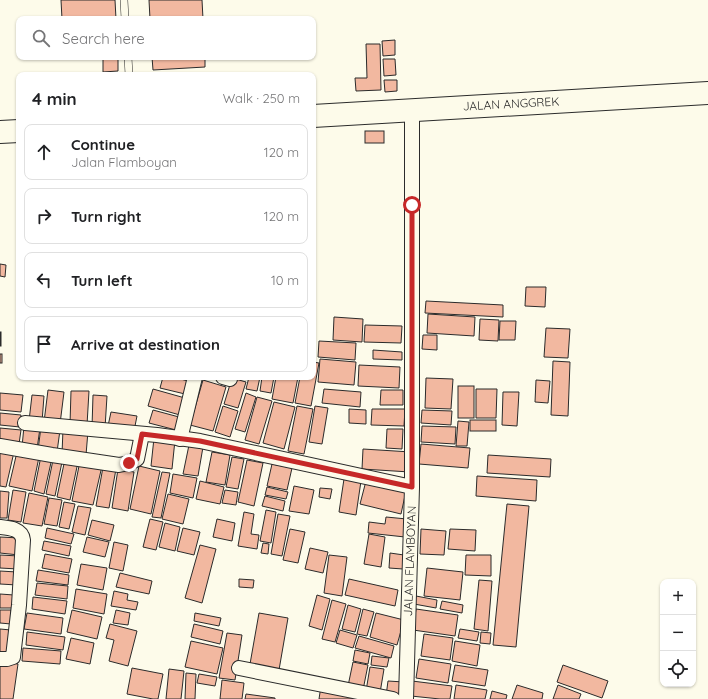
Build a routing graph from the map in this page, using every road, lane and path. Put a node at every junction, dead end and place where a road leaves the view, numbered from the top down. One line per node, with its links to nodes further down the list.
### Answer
1 (124, 0): 2 (lane)
2 (125, 16)
3 (128, 60): 4 (lane)
4 (129, 72)
5 (708, 93): 6 (highway, JALAN ANGGREK)
6 (412, 110): 7 (highway, JALAN ANGGREK); 15 (street, JALAN FLAMBOYAN)
7 (316, 116)
8 (16, 131): 9 (highway)
9 (0, 132)
10 (194, 380): 13 (street)
11 (25, 423): 12 (street)
12 (142, 434): 13 (street); 14 (street)
13 (180, 438): 15 (street)
14 (0, 446)
15 (412, 487): 20 (street, JALAN FLAMBOYAN)
16 (0, 527): 17 (street)
17 (0, 659)
18 (239, 668): 19 (street)
19 (393, 699)
20 (406, 699)

